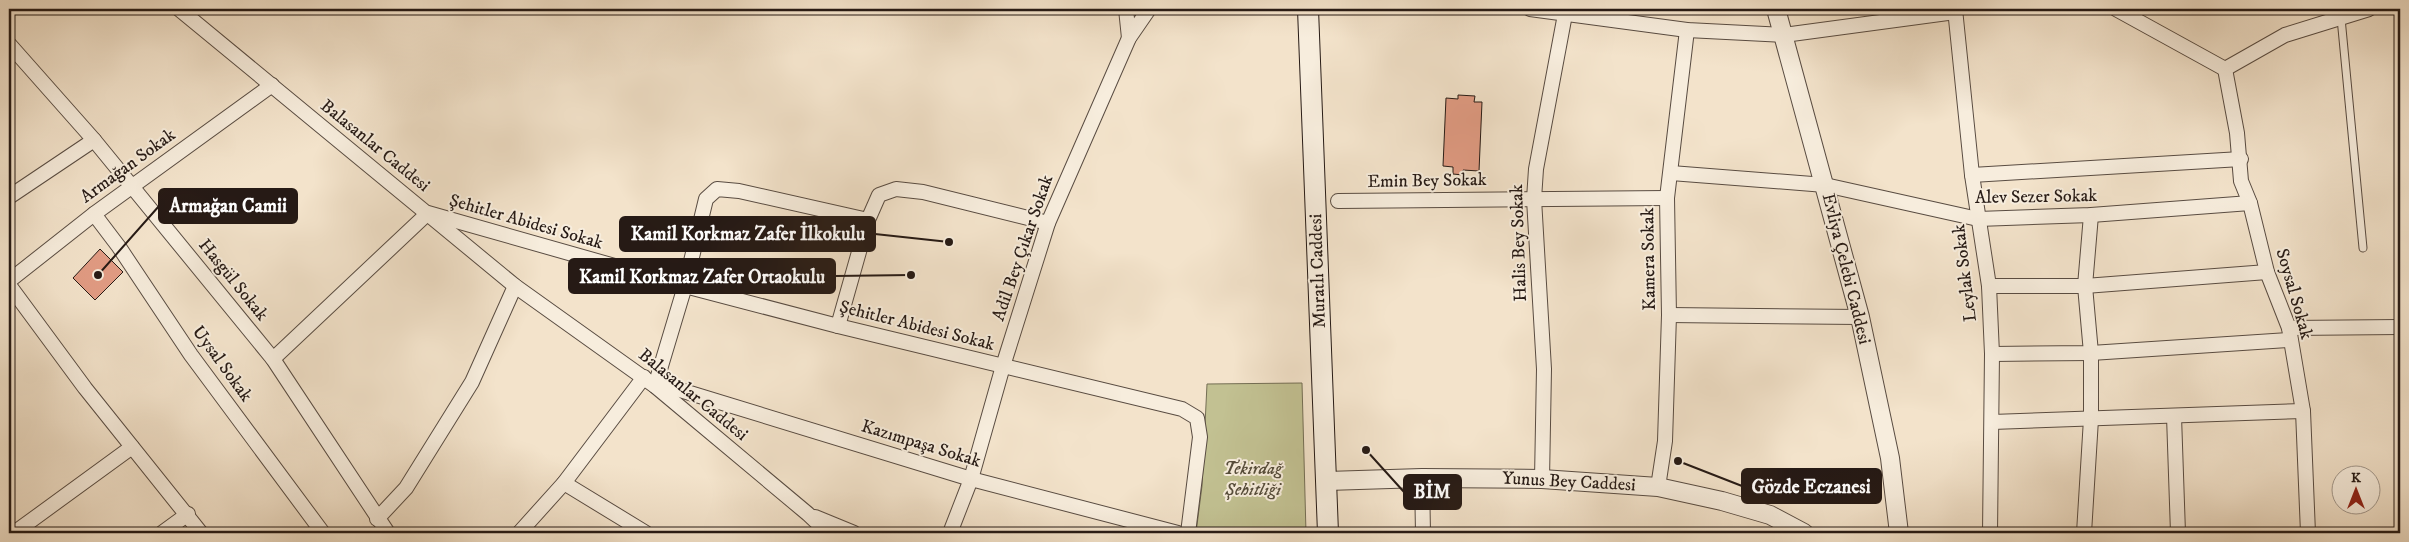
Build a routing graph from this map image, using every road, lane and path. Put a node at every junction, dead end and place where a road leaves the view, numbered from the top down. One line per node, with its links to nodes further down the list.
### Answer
1 (179, 9): 17 (street, Balasanlar Caddesi)
2 (1126, 9): 14 (street, Adil Bey Çıkar Sokak)
3 (1149, 9): 14 (street, Adil Bey Çıkar Sokak)
4 (1308, 9): 62 (main road, Muratlı Caddesi)
5 (1530, 9): 9 (street)
6 (1776, 9): 13 (street, Evliya Çelebi Caddesi)
7 (2116, 9): 16 (street)
8 (2369, 9): 11 (street)
9 (1566, 10): 12 (street); 26 (street, Halis Bey Sokak)
10 (1955, 10): 13 (street); 21 (street, Leylak Sokak)
11 (2341, 18): 16 (street); 35 (lane)
12 (1687, 30): 13 (street); 20 (street, Kamera Sokak)
13 (1784, 35): 22 (street, Evliya Çelebi Caddesi)
14 (1129, 38): 34 (street, Adil Bey Çıkar Sokak)
15 (9, 44): 18 (street, Hasgül Sokak)
16 (2225, 69): 19 (street, Soysal Sokak)
17 (272, 85): 23 (street, Armağan Sokak); 30 (street, Balasanlar Caddesi)
18 (94, 140): 23 (street, Hasgül Sokak); 24 (street)
19 (2241, 160): 21 (street); 28 (street, Soysal Sokak)
20 (1670, 173): 22 (street, Alev Sezer Sokak); 25 (street, Kamera Sokak)
21 (1972, 175): 32 (street, Leylak Sokak)
22 (1825, 185): 32 (street, Alev Sezer Sokak); 44 (street, Evliya Çelebi Caddesi)
23 (132, 186): 29 (street, Armağan Sokak); 50 (street, Hasgül Sokak)
24 (9, 197)
25 (1667, 198): 26 (street, Emin Bey Sokak); 43 (street, Kamera Sokak)
26 (1534, 199): 27 (street, Emin Bey Sokak); 61 (street, Halis Bey Sokak)
27 (1338, 201)
28 (2250, 202): 31 (street, Alev Sezer Sokak); 36 (street, Soysal Sokak)
29 (94, 214): 37 (street, Armağan Sokak); 71 (street, Uysal Sokak)
30 (428, 214): 39 (street, Balasanlar Caddesi); 40 (street, Şehitler Abidesi Sokak); 50 (street)
31 (2091, 215): 32 (street, Alev Sezer Sokak); 42 (street)
32 (1978, 219): 41 (street, Leylak Sokak)
33 (868, 220): 34 (street); 40 (street); 45 (street)
34 (1048, 223): 51 (street, Adil Bey Çıkar Sokak)
35 (2363, 248)
36 (2267, 272): 42 (street); 47 (street, Soysal Sokak)
37 (9, 281)
38 (9, 285): 58 (street)
39 (515, 286): 52 (street, Balasanlar Caddesi); 67 (street)
40 (685, 286): 45 (street, Şehitler Abidesi Sokak); 53 (street)
41 (1989, 286): 42 (street); 49 (street, Leylak Sokak)
42 (2086, 286): 48 (street)
43 (1669, 315): 44 (street); 64 (street, Kamera Sokak)
44 (1860, 317): 83 (street, Evliya Çelebi Caddesi)
45 (838, 326): 51 (street, Şehitler Abidesi Sokak)
46 (2400, 327): 47 (street)
47 (2289, 334): 48 (street); 54 (street, Soysal Sokak)
48 (2091, 353): 49 (street); 56 (street)
49 (1992, 354): 57 (street, Leylak Sokak)
50 (273, 359): 67 (street, Hasgül Sokak)
51 (1003, 366): 60 (street, Adil Bey Çıkar Sokak); 79 (street, Şehitler Abidesi Sokak)
52 (644, 377): 53 (street, Balasanlar Caddesi); 63 (street)
53 (655, 386): 60 (street, Kazımpaşa Sokak); 66 (street, Balasanlar Caddesi)
54 (2303, 411): 55 (street); 87 (street, Soysal Sokak)
55 (2174, 416): 56 (street); 86 (street)
56 (2091, 419): 57 (street); 85 (street)
57 (1992, 422): 84 (street, Leylak Sokak)
58 (132, 447): 65 (street); 68 (street)
59 (1422, 478): 61 (street, Yunus Bey Caddesi); 62 (street, Yunus Bey Caddesi); 81 (street)
60 (971, 479): 77 (street, Adil Bey Çıkar Sokak); 78 (street, Kazımpaşa Sokak)
61 (1542, 479): 64 (street, Yunus Bey Caddesi)
62 (1327, 481): 80 (main road, Muratlı Caddesi)
63 (564, 483): 73 (street); 74 (street)
64 (1658, 487): 82 (street, Yunus Bey Caddesi)
65 (188, 514): 69 (street); 70 (street)
66 (808, 514): 75 (street); 76 (street)
67 (377, 519): 72 (street, Hasgül Sokak)
68 (14, 533)
69 (162, 533)
70 (201, 533)
71 (323, 533)
72 (388, 533)
73 (519, 533)
74 (646, 533)
75 (828, 533)
76 (854, 533)
77 (950, 533)
78 (1178, 533)
79 (1188, 533)
80 (1328, 533)
81 (1423, 533)
82 (1804, 533)
83 (1899, 533)
84 (1990, 533)
85 (2084, 533)
86 (2178, 533)
87 (2308, 533)

